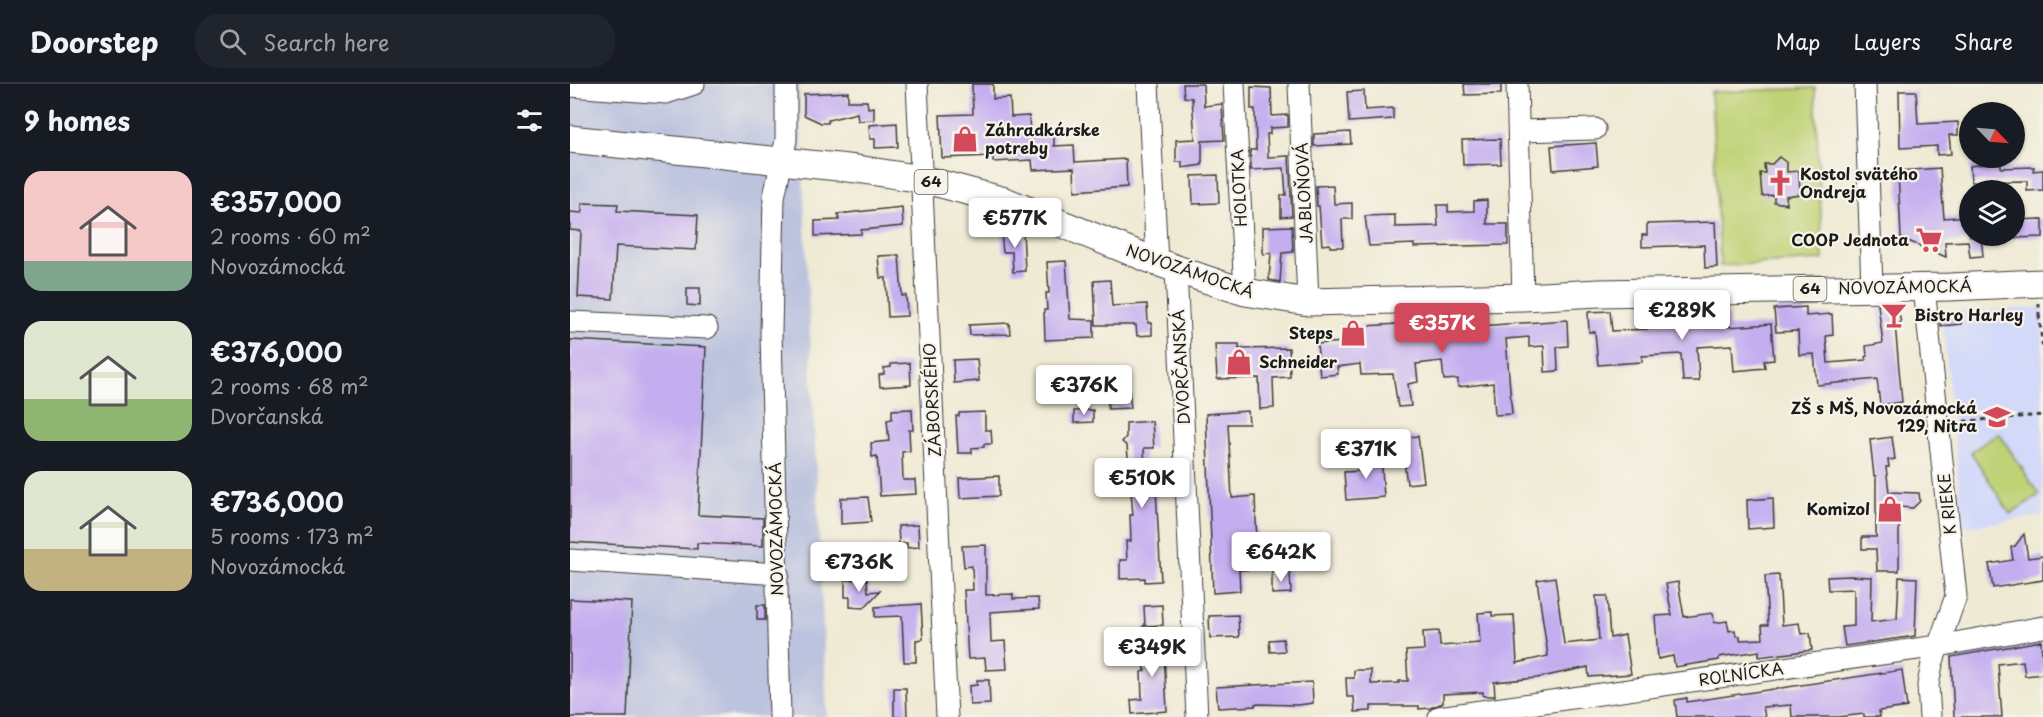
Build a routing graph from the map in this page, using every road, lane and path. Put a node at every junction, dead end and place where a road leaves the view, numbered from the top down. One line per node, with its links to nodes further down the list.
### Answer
1 (570, 84): 2 (street)
2 (694, 84)
3 (786, 84): 13 (street, NOVOZÁMOCKÁ)
4 (917, 84): 14 (street, ZÁBORSKÉHO)
5 (1148, 84): 15 (street, DVORČANSKÁ)
6 (1234, 84): 18 (street, HOLOTKA)
7 (1299, 84): 21 (street, JABLOŇOVÁ)
8 (1517, 84): 11 (street)
9 (1865, 84): 17 (street)
10 (1595, 129): 11 (street)
11 (1519, 131): 20 (street)
12 (570, 139): 13 (main road, NOVOZÁMOCKÁ / 64)
13 (782, 161): 14 (main road, NOVOZÁMOCKÁ / 64); 29 (street, NOVOZÁMOCKÁ)
14 (922, 179): 15 (main road, NOVOZÁMOCKÁ / 64); 33 (street, ZÁBORSKÉHO)
15 (1167, 266): 18 (main road, NOVOZÁMOCKÁ / 64); 34 (street, DVORČANSKÁ)
16 (1924, 287): 17 (main road, NOVOZÁMOCKÁ / 64); 19 (main road, NOVOZÁMOCKÁ / 64); 27 (street, K RIEKE)
17 (1872, 288): 20 (main road, NOVOZÁMOCKÁ / 64)
18 (1245, 292): 21 (main road, NOVOZÁMOCKÁ / 64)
19 (2041, 292): 22 (path)
20 (1523, 297): 21 (main road, NOVOZÁMOCKÁ / 64)
21 (1308, 302)
22 (2041, 315): 25 (path)
23 (570, 322): 24 (street)
24 (707, 328)
25 (2043, 351)
26 (2043, 415): 27 (path)
27 (1939, 424): 31 (street, K RIEKE)
28 (570, 560): 29 (street)
29 (778, 574): 32 (street, NOVOZÁMOCKÁ)
30 (2043, 627): 31 (street, ROĽNÍCKA)
31 (1938, 646): 35 (street, ROĽNÍCKA); 36 (street, K RIEKE)
32 (780, 717)
33 (946, 717)
34 (1197, 717)
35 (1439, 717)
36 (1930, 717)

